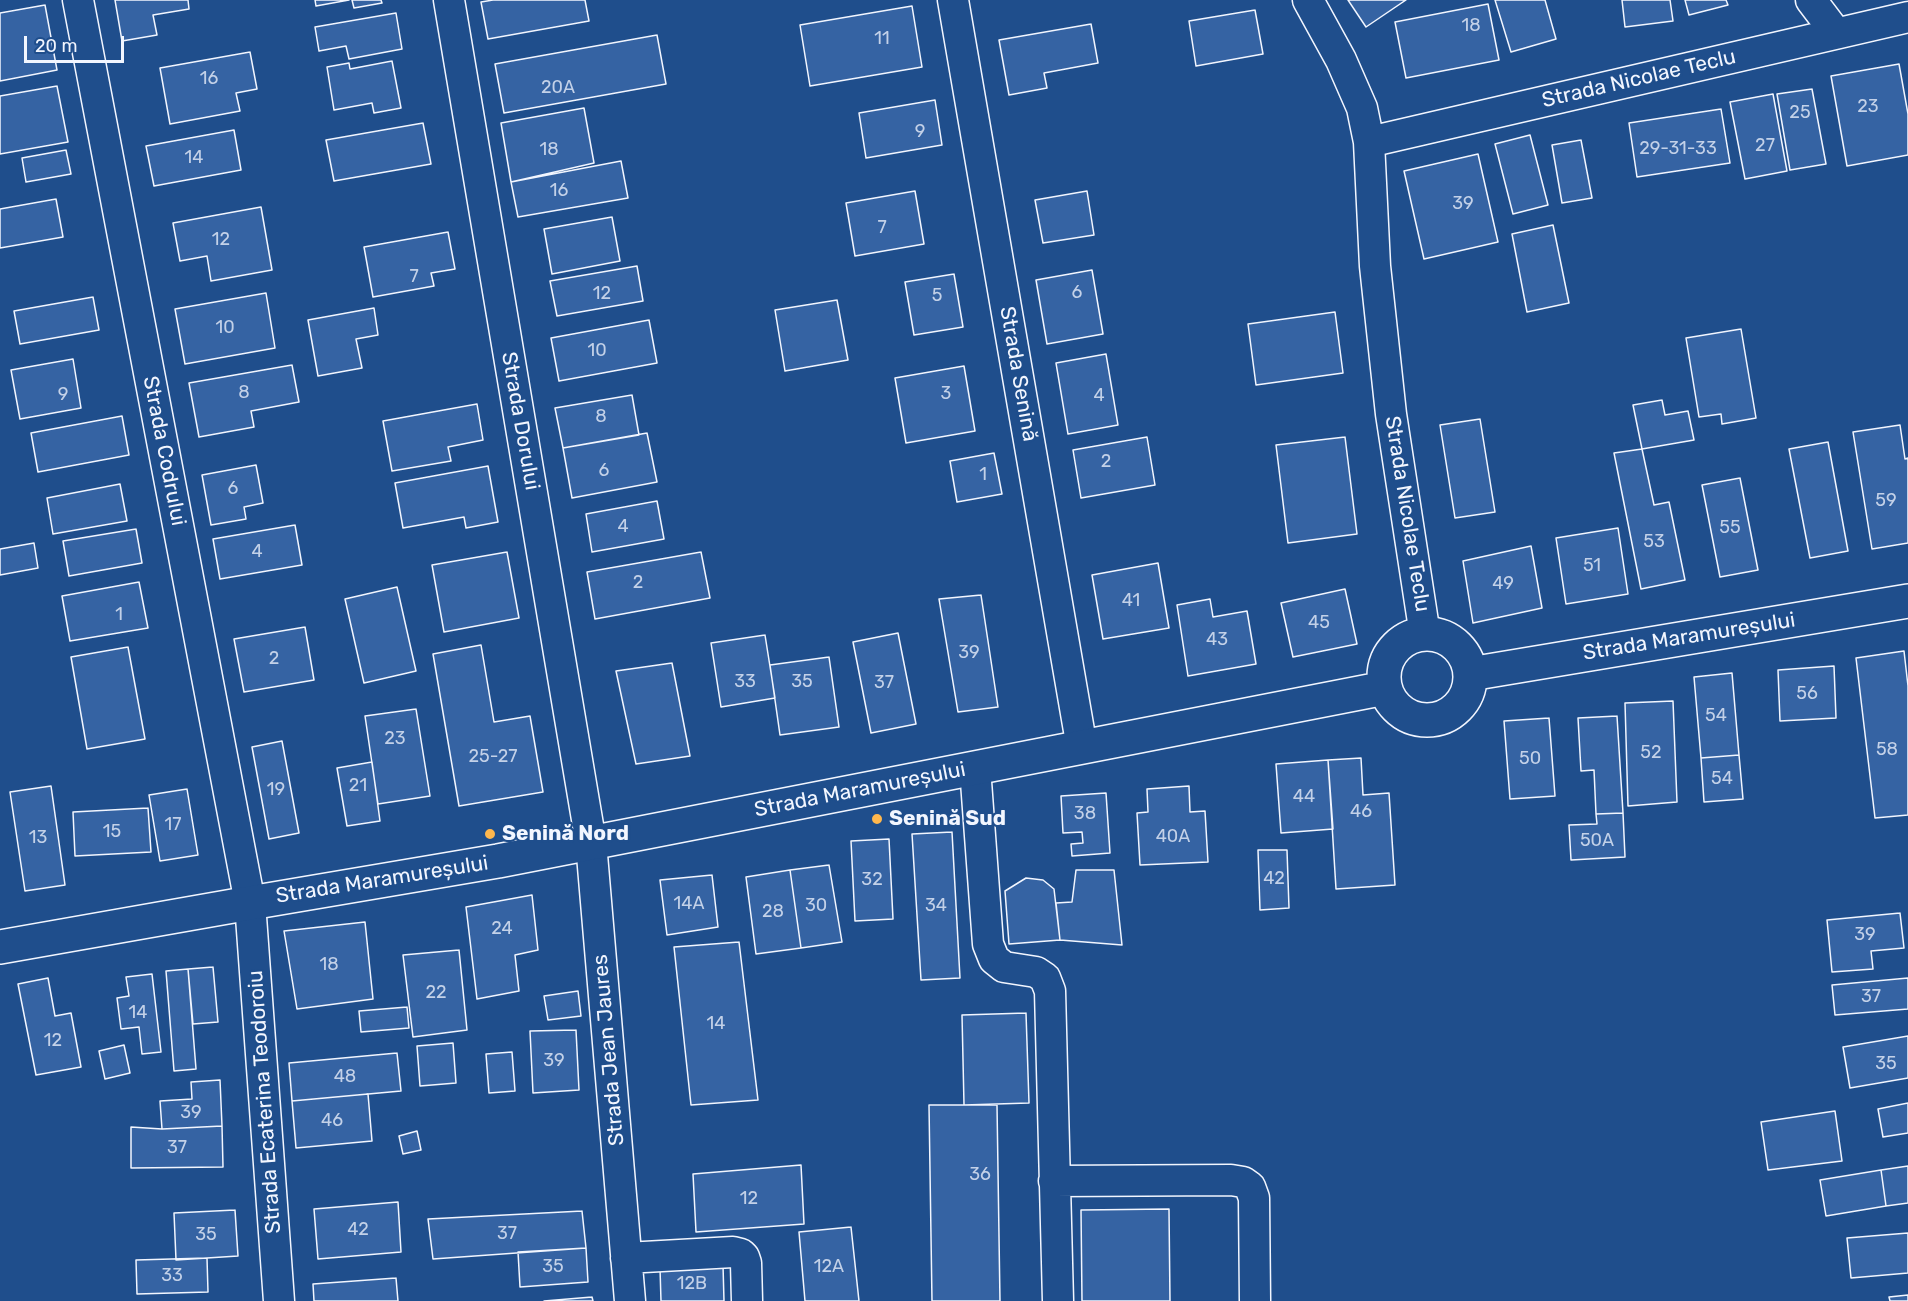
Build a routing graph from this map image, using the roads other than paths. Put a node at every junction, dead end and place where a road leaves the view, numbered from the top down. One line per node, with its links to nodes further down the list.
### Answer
1 (78, 0): 16 (street, Strada Codrului)
2 (449, 0): 15 (street, Strada Dorului)
3 (953, 0): 13 (street, Strada Senină)
4 (1308, 0): 8 (street, Strada Nicolae Teclu)
5 (1810, 0): 7 (street)
6 (1908, 17): 7 (street, Strada Nicolae Teclu)
7 (1836, 33): 8 (street, Strada Nicolae Teclu)
8 (1369, 142): 10 (street, Strada Nicolae Teclu)
9 (1908, 601): 11 (main road, Strada Maramureșului)
10 (1425, 635): 11 (main road); 12 (main road)
11 (1470, 674): 12 (main road)
12 (1385, 688): 13 (main road, Strada Maramureșului)
13 (1082, 748): 14 (main road, Strada Maramureșului)
14 (975, 768): 15 (main road, Strada Maramureșului); 18 (street, Strada Maramureșului)
15 (591, 843): 16 (main road, Strada Maramureșului); 19 (street, Strada Jean Jaures)
16 (250, 903): 17 (main road, Strada Maramureșului); 20 (street, Strada Ecaterina Teodoroiu)
17 (0, 947)
18 (1054, 1181): 23 (street, Strada Maramureșului); 24 (street)
19 (626, 1258): 21 (street, Strada Jean Jaures); 22 (street)
20 (279, 1301)
21 (630, 1301)
22 (747, 1301)
23 (1058, 1301)
24 (1255, 1301)

